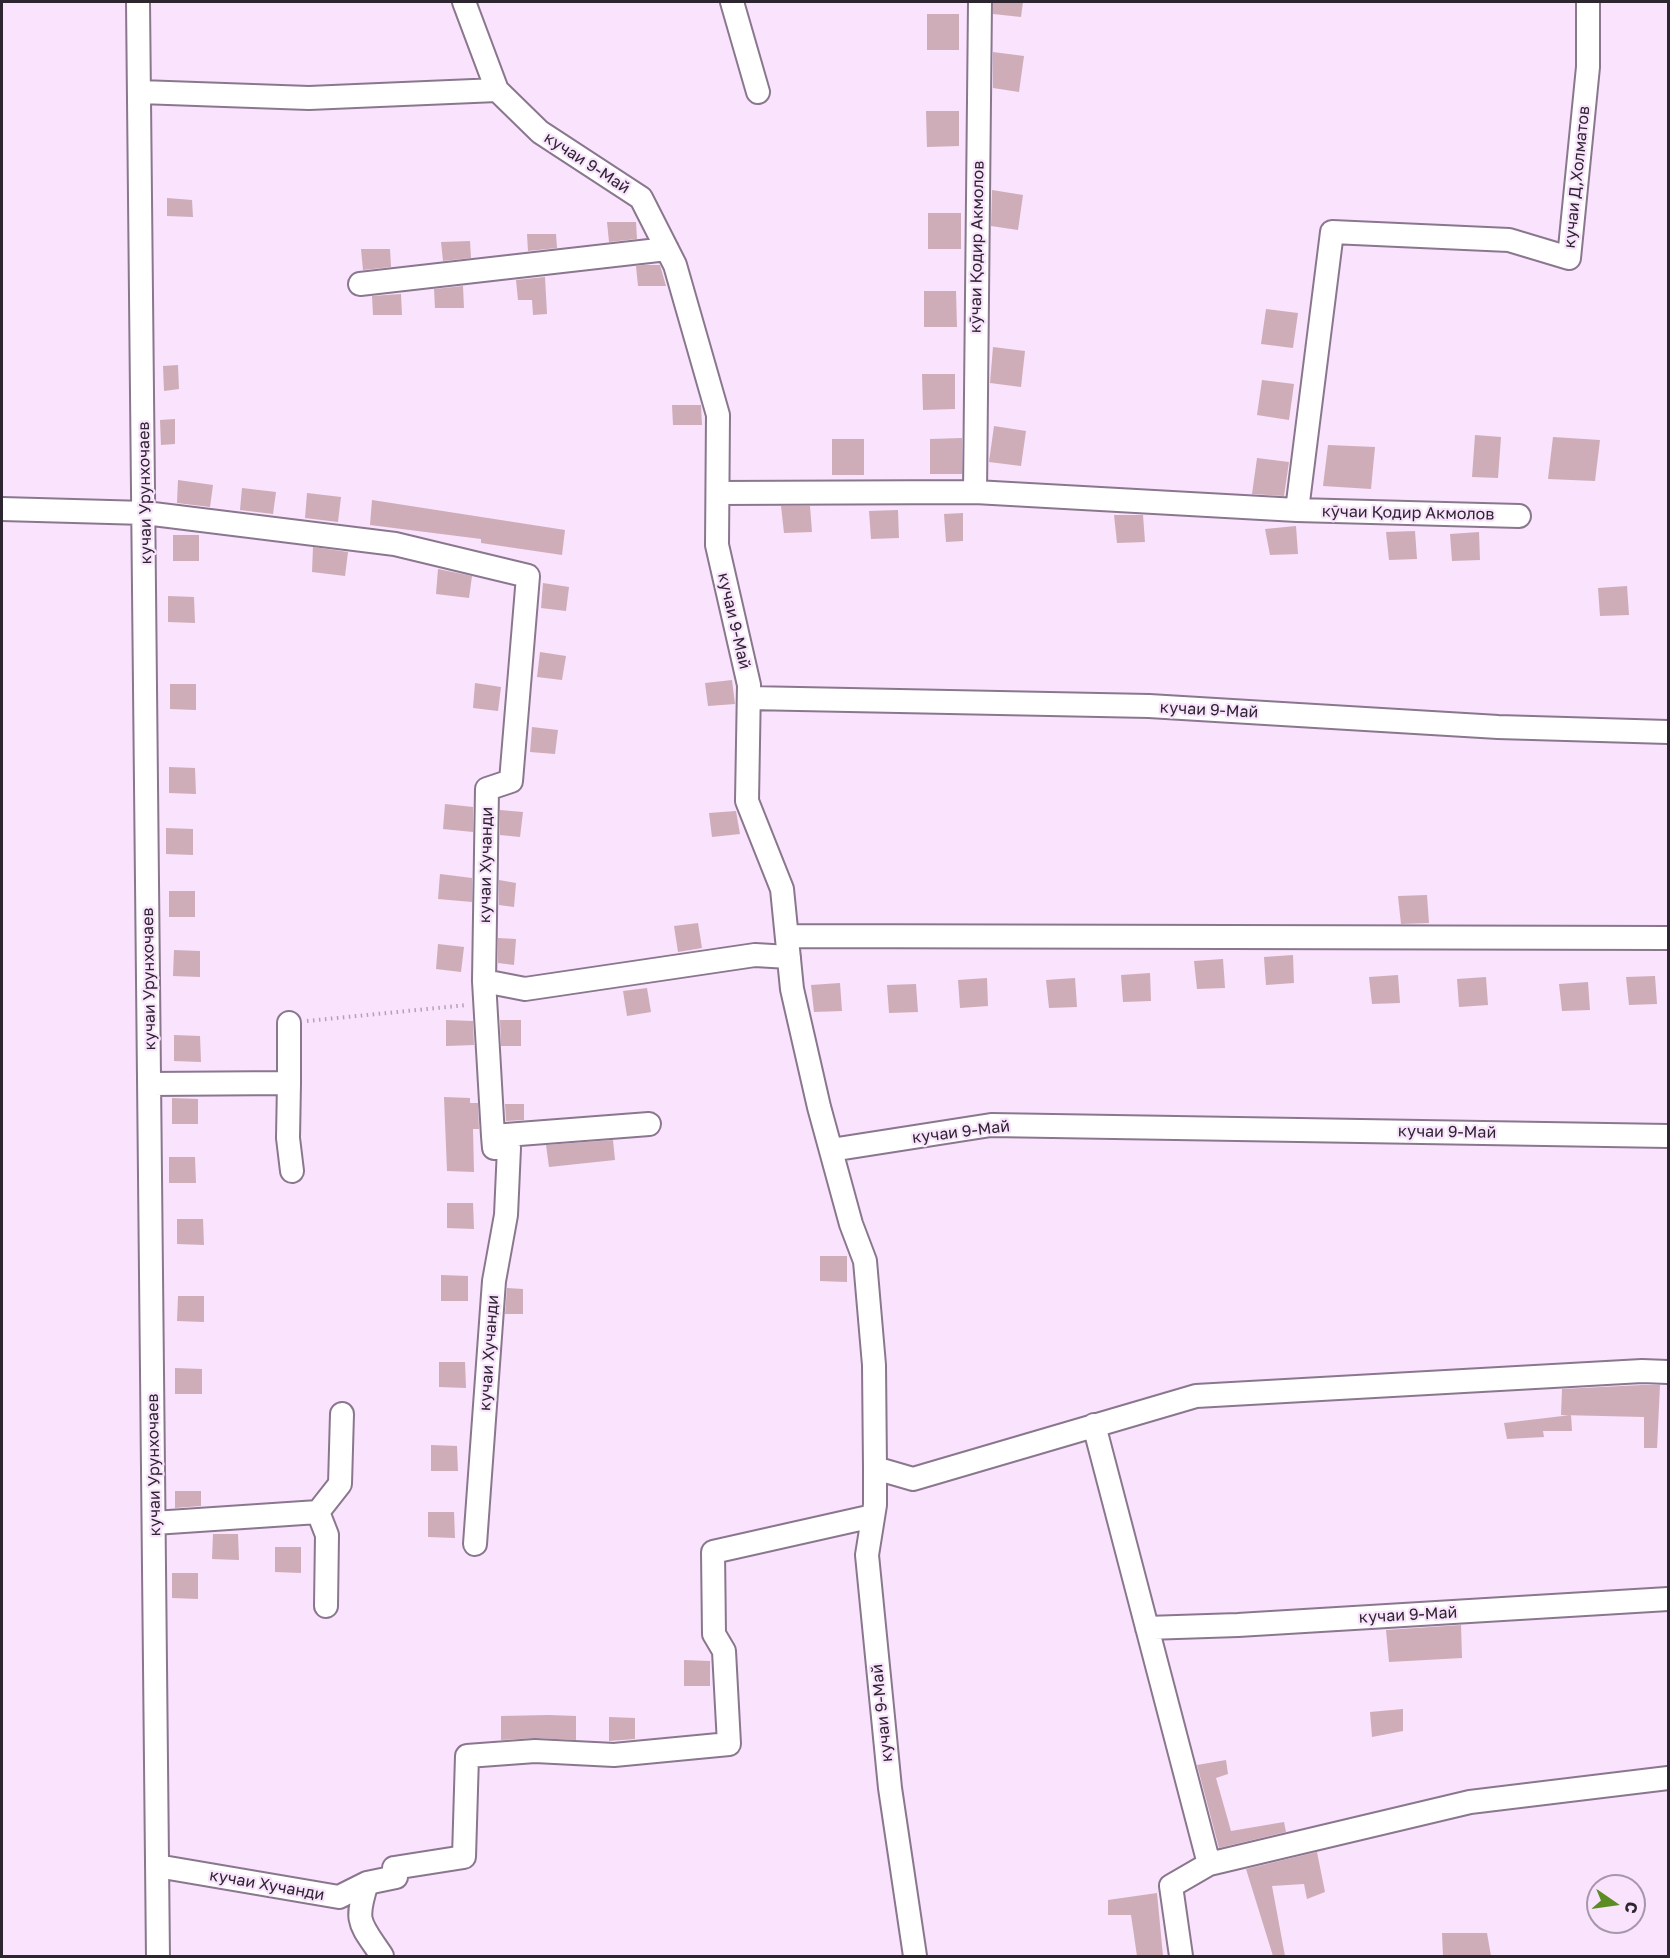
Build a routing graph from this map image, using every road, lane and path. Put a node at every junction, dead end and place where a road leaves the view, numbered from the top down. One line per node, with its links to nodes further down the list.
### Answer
1 (138, 2): 7 (street, кучаи Урунхочаев)
2 (464, 2): 6 (street)
3 (732, 2): 8 (street)
4 (980, 2): 12 (street, кӯчаи Қодир Акмолов)
5 (1588, 2): 9 (street, кучаи Д,Холматов)
6 (497, 90): 7 (street); 10 (street, кучаи 9-Май)
7 (140, 92): 16 (street, кучаи Урунхочаев)
8 (758, 92)
9 (1332, 232): 15 (street, кӯчаи Қодир Акмолов)
10 (667, 249): 11 (street); 13 (street, кучаи 9-Май)
11 (360, 284)
12 (975, 492): 13 (street, кӯчаи Қодир Акмолов); 15 (street, кӯчаи Қодир Акмолов)
13 (718, 493): 18 (street, кучаи 9-Май)
14 (2, 509): 16 (street)
15 (1297, 510): 17 (street, кӯчаи Қодир Акмолов)
16 (145, 513): 22 (street, кучаи Хучанди); 25 (street, кучаи Урунхочаев)
17 (1519, 516)
18 (749, 698): 19 (street, кучаи 9-Май); 21 (street, кучаи 9-Май)
19 (1668, 732)
20 (1668, 938): 21 (street)
21 (788, 946): 22 (street); 29 (street, кучаи 9-Май)
22 (485, 992): 23 (path); 27 (street, кучаи Хучанди)
23 (289, 1023): 24 (street)
24 (289, 1083): 25 (street); 30 (street)
25 (150, 1084): 37 (street, кучаи Урунхочаев)
26 (649, 1124): 27 (street)
27 (493, 1136): 38 (street, кучаи Хучанди)
28 (1668, 1136): 29 (street, кучаи 9-Май)
29 (831, 1150): 34 (street, кучаи 9-Май)
30 (292, 1171)
31 (1668, 1372): 33 (street)
32 (342, 1414): 35 (street)
33 (1094, 1425): 34 (street); 41 (street)
34 (875, 1468): 36 (street, кучаи 9-Май)
35 (318, 1512): 37 (street); 40 (street)
36 (873, 1516): 45 (street, кучаи Хучанди); 48 (street, кучаи 9-Май)
37 (154, 1523): 44 (street, кучаи Урунхочаев)
38 (476, 1544)
39 (1668, 1599): 41 (street, кучаи 9-Май)
40 (326, 1606)
41 (1147, 1628): 43 (street)
42 (1668, 1778): 43 (street)
43 (1209, 1864): 49 (street)
44 (157, 1866): 45 (street, кучаи Хучанди); 46 (street, кучаи Урунхочаев)
45 (367, 1883): 47 (street)
46 (158, 1956)
47 (382, 1956)
48 (915, 1956)
49 (1180, 1956)

